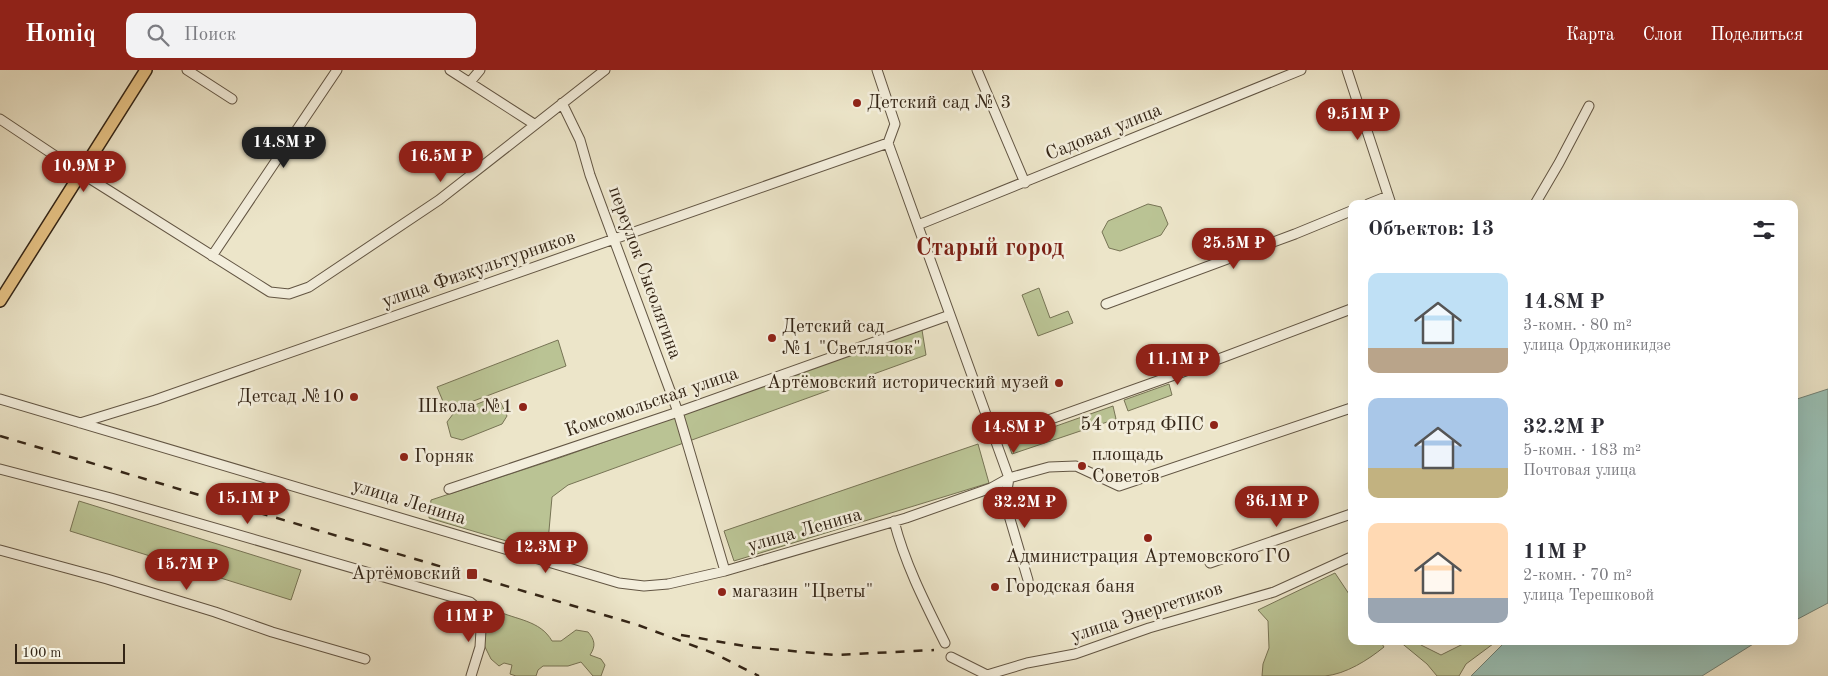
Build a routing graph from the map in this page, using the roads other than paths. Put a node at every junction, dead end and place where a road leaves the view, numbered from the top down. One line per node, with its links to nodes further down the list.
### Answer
1 (146, 70): 18 (main road)
2 (187, 70): 12 (street)
3 (337, 70): 25 (street)
4 (450, 70): 11 (street)
5 (480, 70): 11 (street)
6 (605, 70): 13 (street)
7 (877, 70): 17 (street)
8 (978, 70): 19 (street)
9 (1301, 70): 19 (street, Садовая улица)
10 (1347, 70): 20 (street)
11 (470, 82): 16 (street)
12 (232, 99)
13 (562, 103): 16 (street); 24 (street, переулок Сысолятина)
14 (1589, 106): 21 (street)
15 (0, 119): 18 (street)
16 (534, 124): 25 (street)
17 (888, 143): 23 (street); 24 (street, улица Физкультурников)
18 (81, 173): 25 (street); 26 (main road)
19 (1025, 183): 23 (street, Садовая улица)
20 (1390, 200)
21 (1536, 200)
22 (1348, 212): 27 (street)
23 (918, 225): 29 (street)
24 (615, 240): 32 (street, переулок Сысолятина); 33 (street, улица Физкультурников)
25 (212, 256)
26 (0, 301)
27 (1106, 304)
28 (1348, 310): 34 (street)
29 (950, 315): 32 (street, Комсомольская улица); 34 (street)
30 (0, 399): 33 (street, улица Ленина)
31 (1348, 409): 36 (street, улица Ленина)
32 (678, 412): 37 (street, Комсомольская улица); 43 (street, переулок Сысолятина)
33 (80, 423): 43 (street, улица Ленина)
34 (995, 439): 36 (street)
35 (0, 470): 48 (street)
36 (1009, 478): 39 (street, улица Ленина); 44 (street)
37 (449, 489)
38 (1348, 515): 42 (street, улица Энергетиков)
39 (894, 521): 43 (street, улица Ленина); 45 (street)
40 (0, 550): 47 (street)
41 (1348, 558): 46 (street, улица Энергетиков)
42 (1210, 563)
43 (725, 571)
44 (1028, 580)
45 (945, 643)
46 (950, 657)
47 (365, 659)
48 (471, 676)

